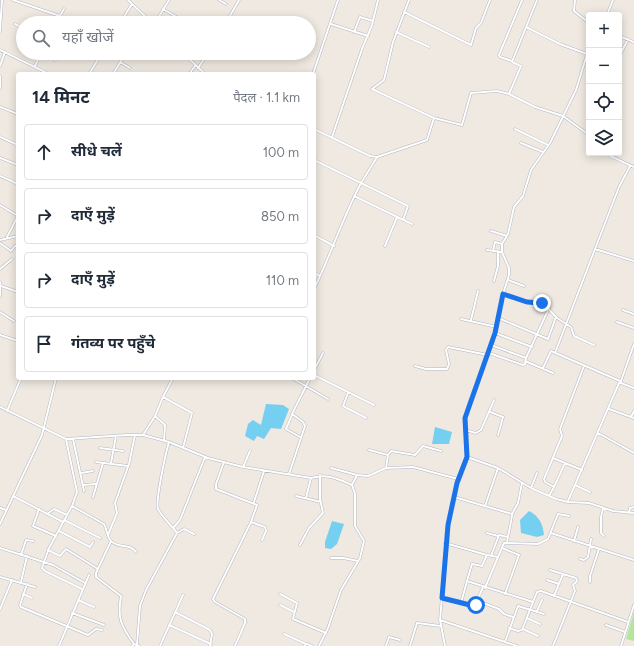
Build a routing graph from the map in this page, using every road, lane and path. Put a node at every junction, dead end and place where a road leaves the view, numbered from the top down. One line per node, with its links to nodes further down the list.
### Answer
1 (2, 0): 31 (street)
2 (13, 0): 21 (street)
3 (128, 0): 15 (street)
4 (169, 0): 18 (street)
5 (219, 0): 16 (street)
6 (239, 0): 26 (street)
7 (338, 0): 29 (street)
8 (378, 0): 27 (street)
9 (409, 0): 19 (street)
10 (490, 0): 19 (street)
11 (522, 0): 50 (street)
12 (537, 0): 30 (street)
13 (575, 0): 28 (street)
14 (613, 0): 20 (street)
15 (132, 4): 22 (street); 23 (street)
16 (226, 4)
17 (64, 9): 21 (street)
18 (163, 9): 24 (street); 25 (street)
19 (404, 12): 33 (street)
20 (608, 12)
21 (60, 16)
22 (124, 16)
23 (145, 16)
24 (158, 16)
25 (175, 16)
26 (230, 16)
27 (373, 21): 32 (street); 34 (street)
28 (586, 21)
29 (331, 24): 32 (street); 61 (street)
30 (526, 27): 42 (street); 50 (street)
31 (0, 31)
32 (354, 32): 34 (street)
33 (396, 32): 38 (street); 68 (street)
34 (368, 36): 73 (street)
35 (622, 37): 36 (street)
36 (628, 39): 37 (street); 40 (street)
37 (634, 42)
38 (429, 47)
39 (0, 50): 41 (street)
40 (622, 51)
41 (5, 52): 43 (street); 51 (street)
42 (586, 54): 67 (street)
43 (16, 58)
44 (20, 60): 53 (street)
45 (38, 60): 53 (street)
46 (98, 60): 57 (street)
47 (189, 60): 52 (street)
48 (203, 60): 55 (street)
49 (120, 62): 54 (street); 58 (street)
50 (512, 62): 64 (street)
51 (0, 66)
52 (195, 66): 55 (street); 59 (street)
53 (34, 67): 56 (street)
54 (130, 68)
55 (198, 68): 60 (street)
56 (45, 72)
57 (90, 72)
58 (114, 72)
59 (190, 72)
60 (203, 72)
61 (314, 72)
62 (0, 76): 63 (street)
63 (0, 88)
64 (509, 94): 67 (street); 68 (street)
65 (0, 107): 66 (street)
66 (16, 113)
67 (563, 116): 71 (street); 76 (street)
68 (434, 118): 79 (street)
69 (316, 129): 73 (street)
70 (516, 129): 76 (street)
71 (586, 133)
72 (0, 137): 75 (street)
73 (332, 137): 79 (street)
74 (521, 143): 77 (street)
75 (16, 144)
76 (548, 145): 77 (street)
77 (543, 152): 98 (street)
78 (610, 156): 83 (street)
79 (377, 157): 87 (street)
80 (0, 158): 82 (street)
81 (316, 161): 87 (street)
82 (16, 164)
83 (630, 166): 84 (street); 106 (street)
84 (634, 167)
85 (0, 176): 86 (street)
86 (16, 183)
87 (361, 183): 88 (street); 93 (street)
88 (354, 196): 91 (street); 104 (street)
89 (0, 205): 90 (street)
90 (16, 215)
91 (397, 217): 93 (street); 105 (street)
92 (16, 220): 99 (street)
93 (403, 220): 94 (street)
94 (412, 224)
95 (491, 231): 98 (street)
96 (16, 236): 99 (street)
97 (316, 236): 104 (street)
98 (507, 236): 102 (street)
99 (7, 237): 100 (street)
100 (0, 240)
101 (0, 243): 103 (street)
102 (502, 244): 108 (street); 110 (street)
103 (16, 246)
104 (334, 246): 115 (street)
105 (385, 246)
106 (595, 249): 112 (street); 136 (street)
107 (487, 250): 108 (street)
108 (493, 251): 109 (street)
109 (498, 252): 110 (street); 117 (street)
110 (502, 252): 116 (street)
111 (12, 259): 113 (street)
112 (634, 261)
113 (0, 269)
114 (316, 274): 115 (street)
115 (320, 276): 119 (street)
116 (508, 280): 121 (street); 124 (street)
117 (494, 281)
118 (0, 282): 120 (street)
119 (316, 285)
120 (1, 286): 122 (street); 125 (street)
121 (524, 286)
122 (16, 291)
123 (478, 291): 133 (street)
124 (503, 294): 126 (street); 131 (street)
125 (0, 296)
126 (549, 308): 130 (street); 140 (street)
127 (623, 310): 129 (street)
128 (0, 312): 134 (street)
129 (634, 314)
130 (556, 317): 136 (street); 140 (street)
131 (498, 318): 137 (street); 140 (street)
132 (461, 319): 133 (street)
133 (470, 320): 137 (street)
134 (14, 321)
135 (617, 322): 138 (street)
136 (566, 323): 145 (street); 148 (street)
137 (496, 327): 139 (street)
138 (634, 328)
139 (495, 333): 144 (street); 146 (street)
140 (538, 333): 146 (street)
141 (0, 335): 142 (street)
142 (16, 339)
143 (634, 344): 163 (street)
144 (492, 345): 149 (street); 150 (street)
145 (594, 345)
146 (532, 347): 150 (street)
147 (323, 353): 152 (street)
148 (555, 353): 154 (street); 155 (street)
149 (488, 354): 151 (street); 153 (street); 181 (street)
150 (526, 358): 151 (street)
151 (526, 361): 155 (street)
152 (316, 366)
153 (415, 366)
154 (584, 366): 163 (street); 203 (street)
155 (543, 368): 156 (street)
156 (553, 373)
157 (316, 375): 166 (street)
158 (20, 380): 173 (street)
159 (55, 380): 180 (street)
160 (172, 380): 167 (street)
161 (295, 380): 164 (street)
162 (309, 380): 164 (street)
163 (620, 382): 165 (street); 172 (street)
164 (305, 386): 168 (street); 176 (street)
165 (634, 388)
166 (348, 393): 170 (street); 178 (street)
167 (163, 397): 177 (street); 193 (street)
168 (328, 399)
169 (494, 400): 175 (street)
170 (374, 405)
171 (0, 407): 173 (street)
172 (609, 409): 179 (street); 182 (street)
173 (7, 411): 180 (street)
174 (634, 411): 179 (street)
175 (490, 412): 181 (street); 186 (street)
176 (292, 415): 187 (street); 187 (street)
177 (155, 416): 185 (street); 190 (street)
178 (366, 418)
179 (633, 418)
180 (43, 429): 188 (street); 233 (street)
181 (465, 430): 202 (street)
182 (598, 433): 199 (street); 214 (street)
183 (135, 435): 184 (street); 185 (street); 209 (street)
184 (116, 436): 189 (street); 194 (street)
185 (143, 436): 190 (street)
186 (498, 436)
187 (300, 438): 219 (street)
188 (66, 439): 189 (street); 242 (street)
189 (73, 439): 217 (street)
190 (164, 441): 191 (street)
191 (169, 442): 193 (street); 259 (street)
192 (100, 448): 194 (street)
193 (183, 448): 201 (street)
194 (114, 450): 197 (street); 208 (street)
195 (370, 450): 200 (street)
196 (441, 450): 200 (street)
197 (123, 451)
198 (250, 451): 210 (street)
199 (634, 452)
200 (388, 454): 212 (street)
201 (205, 457): 205 (street); 259 (street)
202 (467, 457): 213 (street); 223 (street)
203 (553, 458): 207 (street); 229 (street)
204 (96, 462): 206 (street)
205 (224, 462): 210 (street); 239 (street)
206 (103, 463): 208 (street); 225 (street)
207 (565, 463): 214 (street); 229 (street)
208 (111, 464): 209 (street)
209 (128, 466): 265 (street)
210 (243, 467): 216 (street)
211 (331, 468): 221 (street)
212 (386, 468): 221 (street); 223 (street)
213 (498, 468): 224 (street); 243 (street)
214 (582, 470): 228 (street)
215 (93, 471): 217 (street)
216 (264, 471): 219 (street); 239 (street)
217 (81, 473): 226 (street)
218 (537, 473): 230 (street)
219 (289, 474): 222 (street)
220 (320, 475): 222 (street); 227 (street); 240 (street)
221 (357, 475): 227 (street)
222 (311, 478): 238 (street)
223 (458, 479): 237 (street)
224 (522, 483): 230 (street); 252 (street)
225 (96, 484): 226 (street); 236 (street)
226 (83, 485): 231 (street)
227 (352, 485): 295 (street)
228 (575, 485): 232 (street); 241 (street)
229 (554, 487): 235 (street)
230 (531, 488): 235 (street)
231 (84, 491)
232 (590, 492)
233 (13, 496): 247 (street); 248 (street)
234 (296, 496): 238 (street)
235 (549, 496): 241 (street)
236 (93, 497)
237 (454, 497): 243 (street); 278 (street)
238 (306, 498): 240 (street)
239 (254, 502): 256 (street)
240 (320, 502): 279 (street)
241 (568, 502): 246 (street)
242 (72, 506): 253 (street); 265 (street)
243 (485, 506): 252 (street)
244 (634, 507): 249 (street)
245 (0, 508): 247 (street)
246 (603, 508): 249 (street); 268 (street)
247 (6, 510): 257 (street)
248 (39, 510): 251 (street); 266 (street)
249 (629, 513): 250 (street)
250 (634, 513)
251 (47, 514): 253 (street); 255 (street)
252 (512, 514): 269 (street)
253 (67, 515): 255 (street)
254 (569, 516): 262 (street)
255 (64, 521): 260 (street); 270 (street)
256 (251, 522): 272 (street); 359 (street)
257 (0, 524)
258 (578, 527): 273 (street)
259 (172, 528): 263 (street)
260 (59, 531): 266 (street); 276 (street)
261 (487, 533): 267 (street)
262 (551, 533): 273 (street); 277 (street)
263 (177, 534): 264 (street); 354 (street)
264 (194, 534)
265 (108, 535): 275 (street)
266 (56, 536): 284 (street)
267 (498, 536): 269 (street); 289 (street)
268 (604, 536)
269 (508, 537): 277 (street)
270 (100, 538)
271 (591, 539): 280 (street)
272 (262, 540)
273 (574, 540): 280 (street)
274 (33, 541): 286 (street)
275 (111, 541): 285 (street); 296 (street)
276 (93, 542)
277 (507, 542): 282 (street)
278 (445, 543): 287 (street); 318 (street)
279 (300, 545)
280 (589, 545): 283 (street); 292 (street)
281 (0, 548): 286 (street)
282 (502, 548): 290 (street); 314 (street)
283 (599, 549): 293 (street); 305 (street)
284 (48, 550): 294 (street); 296 (street)
285 (136, 552)
286 (21, 555): 288 (street)
287 (487, 555): 289 (street); 303 (street)
288 (27, 556): 294 (street); 304 (street)
289 (491, 556): 290 (street)
290 (498, 557): 309 (street)
291 (331, 558): 295 (street)
292 (580, 559)
293 (634, 560)
294 (44, 561): 306 (street); 311 (street)
295 (358, 561): 349 (street)
296 (98, 569): 354 (street)
297 (550, 570): 299 (street)
298 (89, 574): 306 (street)
299 (563, 574): 308 (street); 322 (street)
300 (0, 577): 301 (street)
301 (12, 580): 304 (street); 329 (street)
302 (547, 580): 308 (street)
303 (467, 581): 309 (street); 323 (street)
304 (21, 582): 307 (street)
305 (590, 582)
306 (85, 583): 311 (street)
307 (27, 584): 310 (street); 312 (street)
308 (559, 584): 316 (street)
309 (484, 587): 314 (street); 321 (street)
310 (36, 588)
311 (82, 589): 319 (street)
312 (23, 594): 317 (street); 344 (street)
313 (280, 594): 332 (street)
314 (505, 594): 324 (street)
315 (183, 595): 331 (street)
316 (554, 596): 322 (street); 324 (street)
317 (32, 598)
318 (442, 598): 323 (street); 337 (street)
319 (78, 600): 327 (street); 333 (street)
320 (542, 600): 330 (street)
321 (478, 601): 323 (street); 335 (street)
322 (570, 601): 338 (street); 366 (street)
323 (461, 602)
324 (533, 602): 328 (street)
325 (280, 605): 332 (street)
326 (634, 605): 338 (street)
327 (94, 607)
328 (530, 608): 330 (street); 335 (street); 336 (street)
329 (0, 609)
330 (538, 611): 334 (street)
331 (175, 612): 341 (street); 355 (street)
332 (294, 612): 349 (street)
333 (72, 613): 340 (street); 344 (street)
334 (544, 614)
335 (513, 617): 345 (street)
336 (526, 618): 339 (street); 346 (street)
337 (440, 620): 343 (street); 353 (street)
338 (628, 622): 348 (street)
339 (540, 624)
340 (104, 625)
341 (169, 625): 355 (street); 358 (street)
342 (606, 625): 348 (street)
343 (441, 626): 363 (street); 364 (street)
344 (66, 627): 347 (street); 357 (street)
345 (509, 628): 346 (street); 353 (street)
346 (522, 629): 351 (street)
347 (102, 630)
348 (625, 632): 367 (street)
349 (326, 633): 361 (street)
350 (284, 634): 356 (street)
351 (538, 636)
352 (400, 640): 362 (street)
353 (504, 642): 365 (street)
354 (136, 645)
355 (211, 645)
356 (305, 645): 360 (street)
357 (59, 646)
358 (160, 646)
359 (235, 646)
360 (312, 646)
361 (319, 646)
362 (386, 646)
363 (410, 646)
364 (445, 646)
365 (517, 646)
366 (553, 646)
367 (621, 646)

